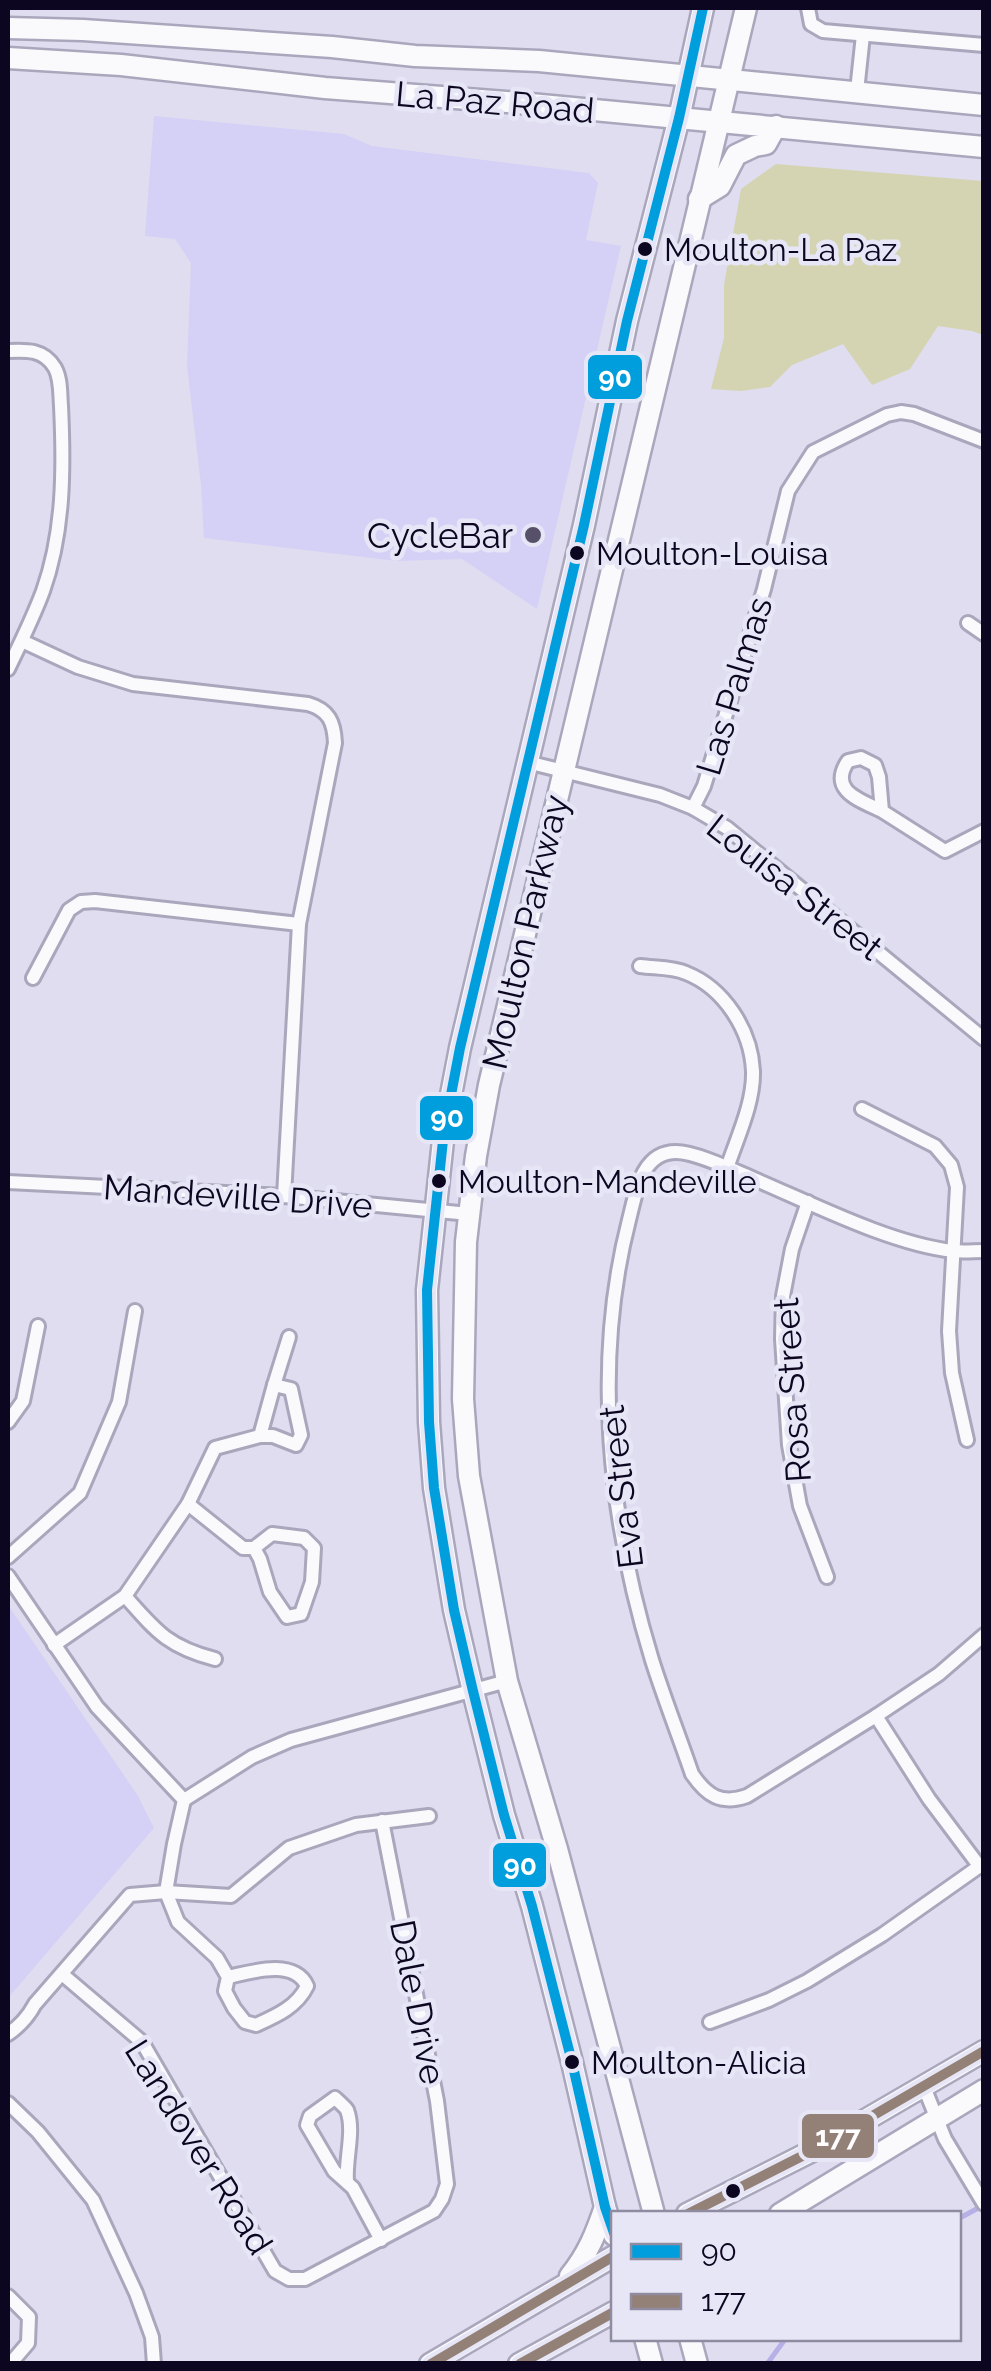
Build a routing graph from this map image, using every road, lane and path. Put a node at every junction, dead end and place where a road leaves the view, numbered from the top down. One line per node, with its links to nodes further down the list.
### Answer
1 (704, 8): 8 (main road, Moulton Parkway)
2 (746, 8): 9 (main road, Moulton Parkway)
3 (808, 8): 5 (street)
4 (8, 28): 8 (main road, La Paz Road)
5 (863, 35): 6 (street); 10 (street)
6 (984, 45)
7 (8, 58): 12 (main road, La Paz Road)
8 (688, 75): 9 (main road, La Paz Road); 12 (main road, Moulton Parkway)
9 (730, 79): 10 (main road, La Paz Road); 13 (main road, Moulton Parkway)
10 (857, 91): 11 (main road, La Paz Road)
11 (984, 105)
12 (678, 118): 13 (main road, La Paz Road); 23 (main road, Moulton Parkway)
13 (719, 122): 14 (main road, La Paz Road); 16 (main road, Moulton Parkway)
14 (776, 126): 15 (main road, La Paz Road); 16 (main road)
15 (984, 147)
16 (699, 198): 24 (main road, Moulton Parkway)
17 (8, 351): 21 (street)
18 (984, 442): 25 (street, Las Palmas)
19 (968, 623): 20 (street)
20 (984, 634)
21 (22, 642): 22 (street); 28 (street)
22 (8, 670)
23 (527, 762): 24 (street, Louisa Street); 37 (main road, Moulton Parkway)
24 (563, 771): 25 (street, Louisa Street); 38 (main road, Moulton Parkway)
25 (693, 808): 31 (street, Louisa Street)
26 (882, 811): 27 (street)
27 (984, 831)
28 (299, 924): 30 (street); 35 (street)
29 (640, 966): 33 (street)
30 (33, 978)
31 (984, 1040)
32 (862, 1109): 39 (street)
33 (727, 1168): 36 (street); 59 (street, Eva Street)
34 (8, 1182): 35 (street, Mandeville Drive)
35 (284, 1196): 37 (street, Mandeville Drive)
36 (808, 1202): 39 (street); 52 (street, Rosa Street)
37 (434, 1210): 38 (street, Mandeville Drive); 58 (main road, Moulton Parkway)
38 (469, 1214): 57 (main road, Moulton Parkway)
39 (954, 1251): 40 (street); 47 (street)
40 (984, 1251)
41 (135, 1311): 50 (street)
42 (38, 1326): 45 (street)
43 (288, 1337): 44 (street)
44 (274, 1384): 46 (street); 46 (street)
45 (8, 1422)
46 (260, 1436): 48 (street)
47 (967, 1440)
48 (188, 1504): 49 (street); 53 (street)
49 (254, 1548): 49 (street)
50 (8, 1558)
51 (8, 1576): 55 (street)
52 (827, 1577)
53 (125, 1596): 55 (street); 56 (street)
54 (984, 1636): 59 (street)
55 (54, 1646): 60 (street)
56 (215, 1659)
57 (507, 1681): 58 (street); 77 (main road, Moulton Parkway)
58 (474, 1691): 60 (street); 76 (main road, Moulton Parkway)
59 (876, 1716): 63 (street)
60 (184, 1800): 64 (street)
61 (430, 1816): 62 (street)
62 (382, 1822): 64 (street); 81 (street, Dale Drive)
63 (982, 1865): 67 (street)
64 (166, 1892): 65 (street); 66 (street)
65 (62, 1974): 68 (street); 81 (street, Landover Road)
66 (228, 1977): 66 (street)
67 (710, 2022)
68 (8, 2034)
69 (984, 2051): 70 (main road)
70 (924, 2088): 73 (street); 78 (main road)
71 (984, 2090): 73 (main road)
72 (8, 2103): 87 (street)
73 (938, 2120): 75 (street); 79 (main road)
74 (347, 2181): 74 (street); 81 (street)
75 (984, 2204)
76 (604, 2207): 80 (main road, Moulton Parkway); 83 (main road)
77 (653, 2211)
78 (694, 2211)
79 (785, 2211)
80 (611, 2227)
81 (381, 2240)
82 (611, 2258): 83 (main road)
83 (559, 2288): 88 (main road)
84 (8, 2296): 86 (street)
85 (611, 2314): 89 (main road)
86 (10, 2364)
87 (154, 2364)
88 (430, 2364)
89 (519, 2364)

